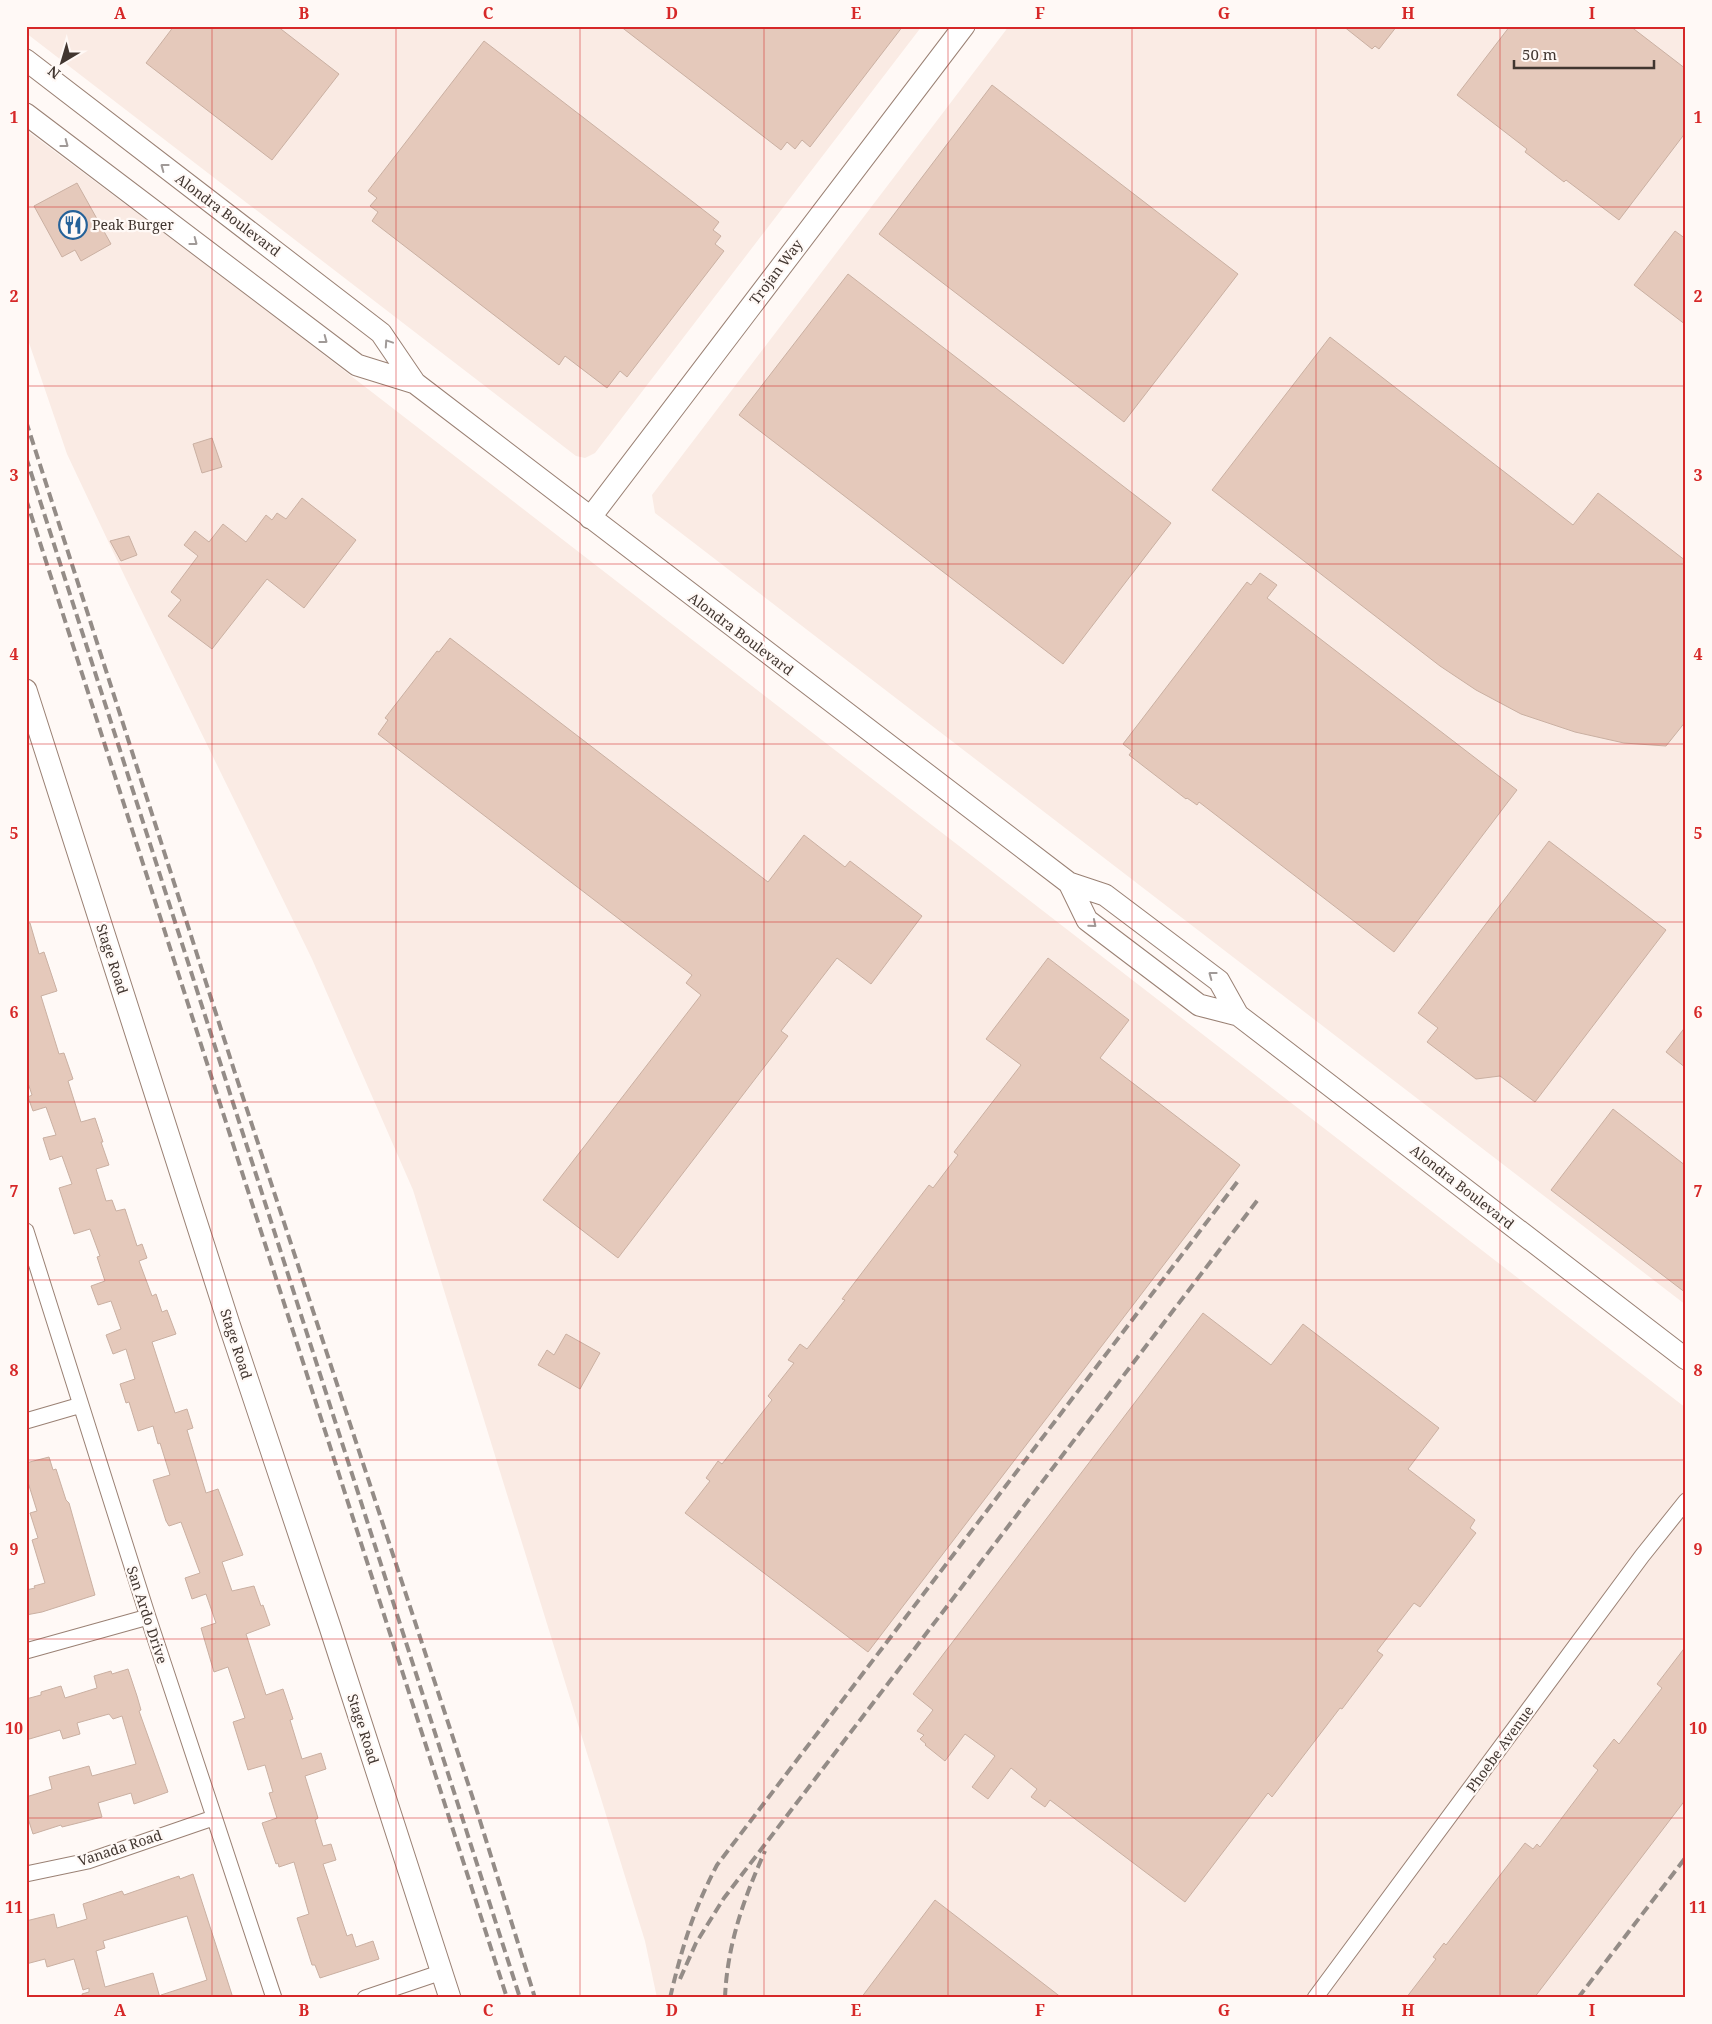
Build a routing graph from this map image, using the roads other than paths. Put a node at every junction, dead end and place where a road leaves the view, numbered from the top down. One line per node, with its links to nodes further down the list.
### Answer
1 (964, 26): 5 (main road, Trojan Way)
2 (26, 60): 4 (main road, Alondra Boulevard, one-way to 2)
3 (26, 114): 4 (main road, Alondra Boulevard, one-way to 4)
4 (415, 383): 5 (main road, Alondra Boulevard)
5 (590, 518): 7 (main road, Alondra Boulevard)
6 (26, 690): 18 (main road, Stage Road)
7 (1069, 883): 8 (main road, Alondra Boulevard, one-way to 7); 8 (main road, Alondra Boulevard, one-way to 8)
8 (1238, 1015): 10 (main road, Alondra Boulevard)
9 (26, 1231): 11 (street, San Ardo Drive)
10 (1686, 1359)
11 (81, 1405): 12 (street); 14 (street, San Ardo Drive)
12 (26, 1421)
13 (1686, 1501): 22 (street, Phoebe Avenue)
14 (148, 1617): 15 (street); 16 (street, San Ardo Drive)
15 (26, 1651)
16 (213, 1818): 17 (street, Vanada Road); 19 (street, San Ardo Drive)
17 (26, 1874)
18 (442, 1972): 20 (street); 21 (main road, Stage Road)
19 (274, 1998)
20 (365, 1998)
21 (450, 1998)
22 (1316, 1998)

